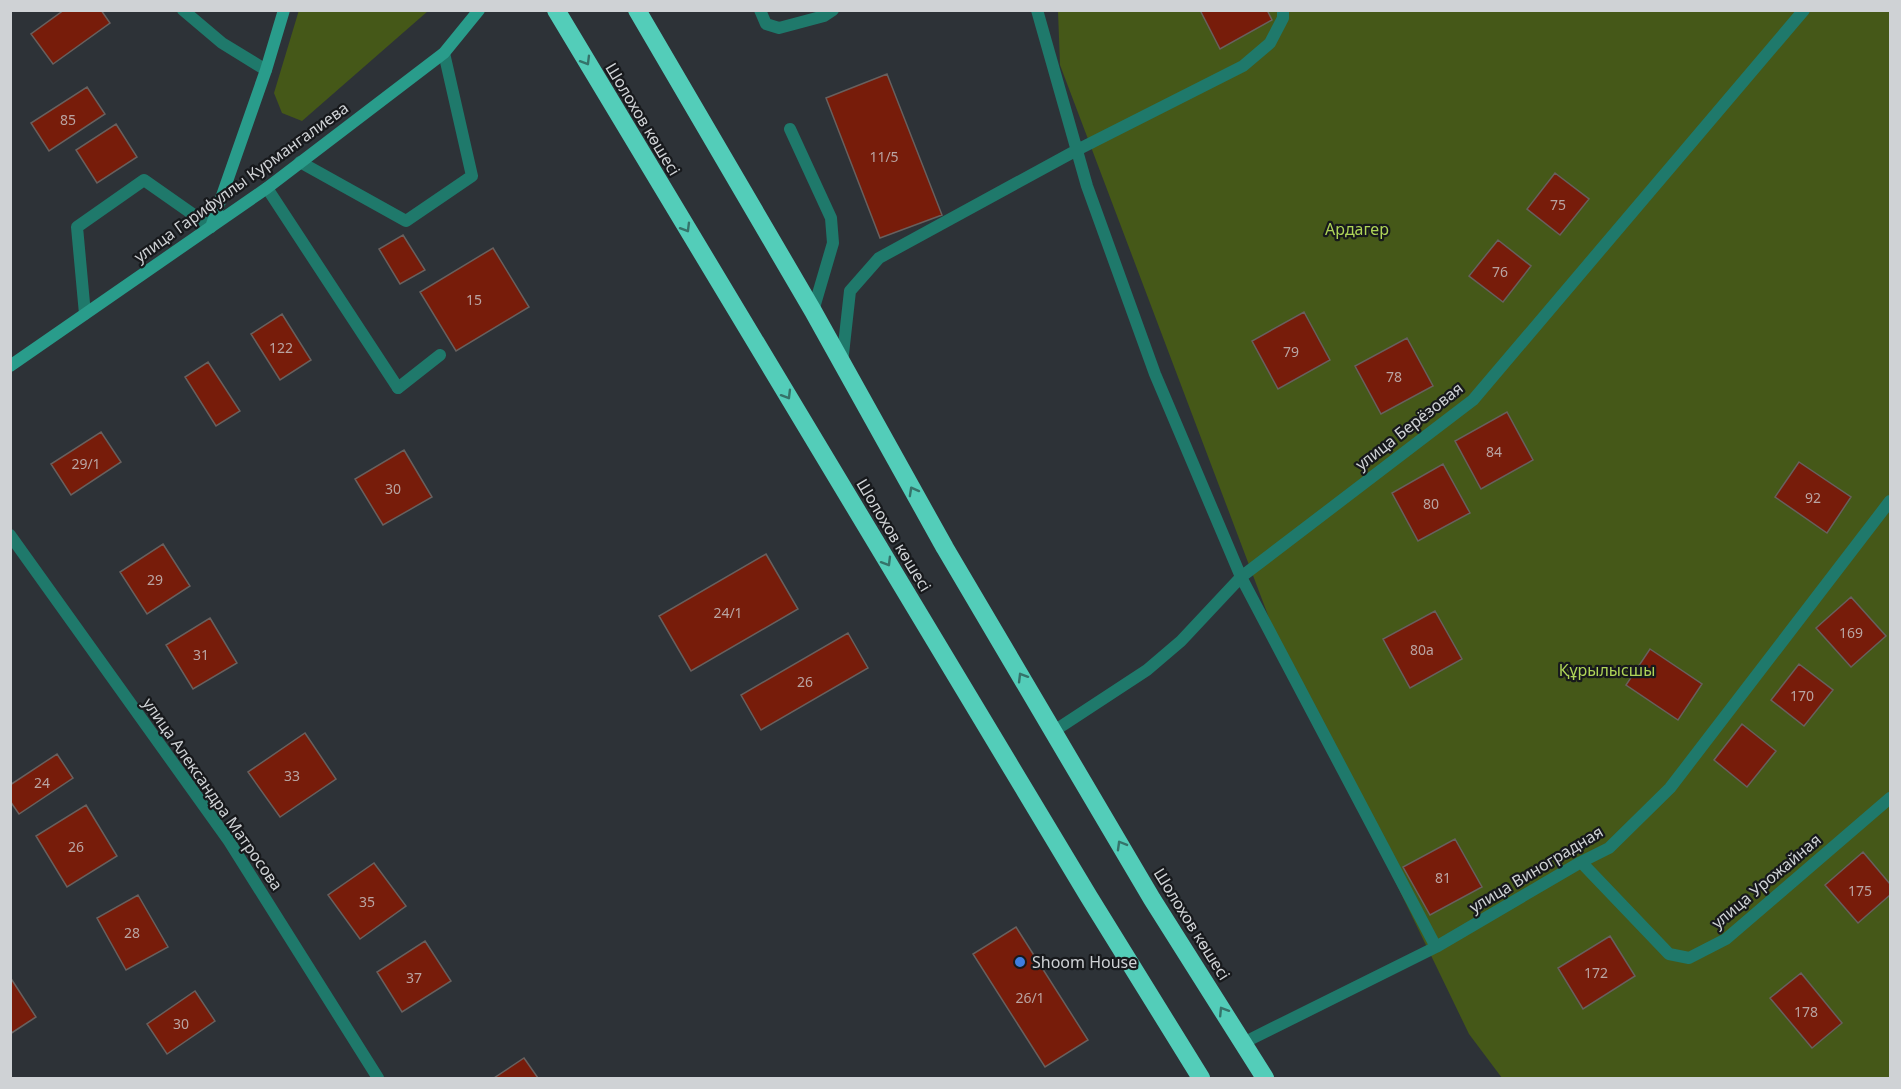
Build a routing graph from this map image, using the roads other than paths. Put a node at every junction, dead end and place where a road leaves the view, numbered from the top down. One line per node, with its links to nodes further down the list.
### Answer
1 (183, 10): 12 (street)
2 (284, 10): 12 (street)
3 (479, 10): 11 (street, улица Гарифуллы Курмангалиева)
4 (556, 10): 32 (highway, Шолохов көшесі, one-way to 32)
5 (637, 10): 18 (highway, Шолохов көшесі)
6 (760, 10): 7 (street)
7 (833, 10)
8 (1037, 10): 14 (street)
9 (1284, 10): 14 (street)
10 (1804, 10): 25 (street, улица Берёзовая)
11 (444, 53): 15 (street, улица Гарифуллы Курмангалиева); 15 (street)
12 (266, 70): 17 (street)
13 (790, 129): 18 (street)
14 (1077, 150): 21 (street); 25 (street)
15 (300, 162): 16 (street, улица Гарифуллы Курмангалиева)
16 (267, 188): 17 (street, улица Гарифуллы Курмангалиева); 20 (street)
17 (211, 227): 19 (street, улица Гарифуллы Курмангалиева); 19 (street)
18 (813, 311): 21 (highway, Шолохов көшесі)
19 (85, 314): 22 (street, улица Гарифуллы Курмангалиева)
20 (440, 355)
21 (842, 363): 26 (highway, Шолохов көшесі, one-way to 21)
22 (10, 366)
23 (1890, 501): 28 (street, улица Виноградная)
24 (10, 535): 31 (street, улица Александра Матросова)
25 (1241, 577): 26 (street, улица Берёзовая); 29 (street)
26 (1054, 731): 30 (highway, Шолохов көшесі, one-way to 26)
27 (1890, 798): 28 (street, улица Урожайная)
28 (1581, 862): 29 (street, улица Виноградная)
29 (1436, 947): 30 (street, улица Виноградная)
30 (1243, 1042): 33 (highway, Шолохов көшесі)
31 (378, 1078)
32 (1201, 1078)
33 (1265, 1078)

